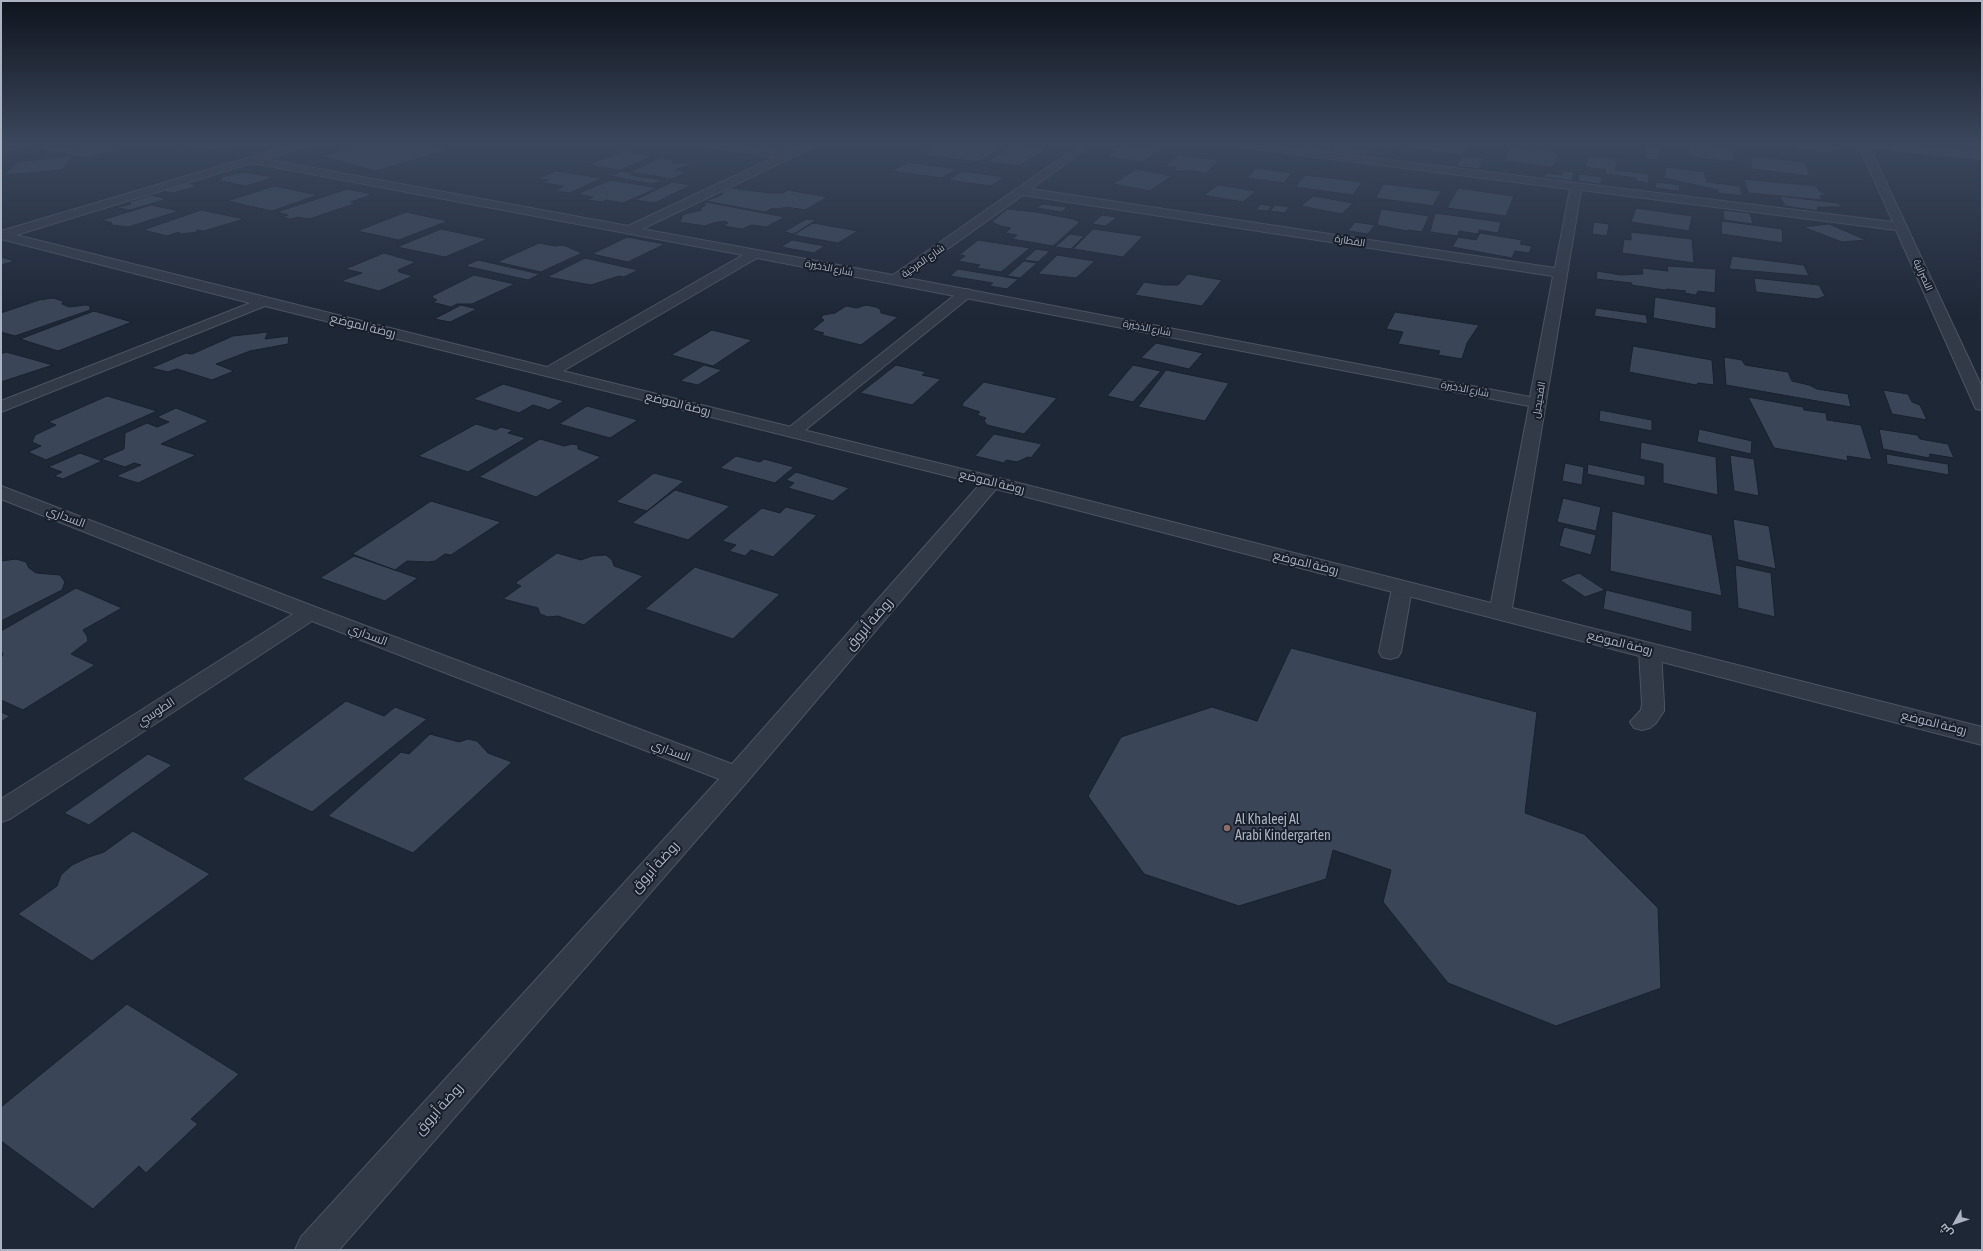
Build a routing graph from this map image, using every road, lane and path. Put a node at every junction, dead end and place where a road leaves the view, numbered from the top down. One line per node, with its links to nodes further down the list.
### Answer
1 (111, 202): 11 (street)
2 (481, 202): 10 (street, شارع الذخيرة)
3 (688, 202): 10 (street)
4 (1005, 202): 14 (street, شارع المرخية)
5 (1096, 202): 13 (street, القطارة)
6 (1573, 202): 13 (street, الفحيحيل)
7 (1701, 202): 9 (street)
8 (1890, 202): 9 (street, النصرانية)
9 (1901, 227): 19 (street, النصرانية)
10 (630, 230): 12 (street, شارع الذخيرة)
11 (2, 235): 16 (street, روضة الموضع)
12 (756, 254): 14 (street, شارع الذخيرة); 17 (street)
13 (1561, 273): 18 (street, الفحيحيل)
14 (895, 280): 15 (street, شارع الذخيرة)
15 (966, 293): 18 (street, شارع الذخيرة); 21 (lane)
16 (264, 302): 17 (street, روضة الموضع); 20 (street)
17 (550, 372): 21 (street, روضة الموضع)
18 (1538, 404): 28 (street, الفحيحيل)
19 (1982, 405)
20 (1, 407)
21 (793, 432): 22 (street, روضة الموضع)
22 (992, 482): 26 (street, روضة الموضع); 33 (street, روضة أبروق)
23 (1, 492): 24 (street, السداري)
24 (23, 500): 25 (street); 27 (street, السداري)
25 (1, 510)
26 (1402, 588): 28 (street, روضة الموضع); 30 (lane)
27 (310, 613): 33 (street, السداري); 34 (street, الطوسي)
28 (1500, 613): 29 (street, روضة الموضع)
29 (1650, 651): 31 (lane); 32 (street, روضة الموضع)
30 (1390, 652)
31 (1642, 722)
32 (1982, 736)
33 (737, 776): 35 (street, روضة أبروق)
34 (1, 812)
35 (314, 1250)

